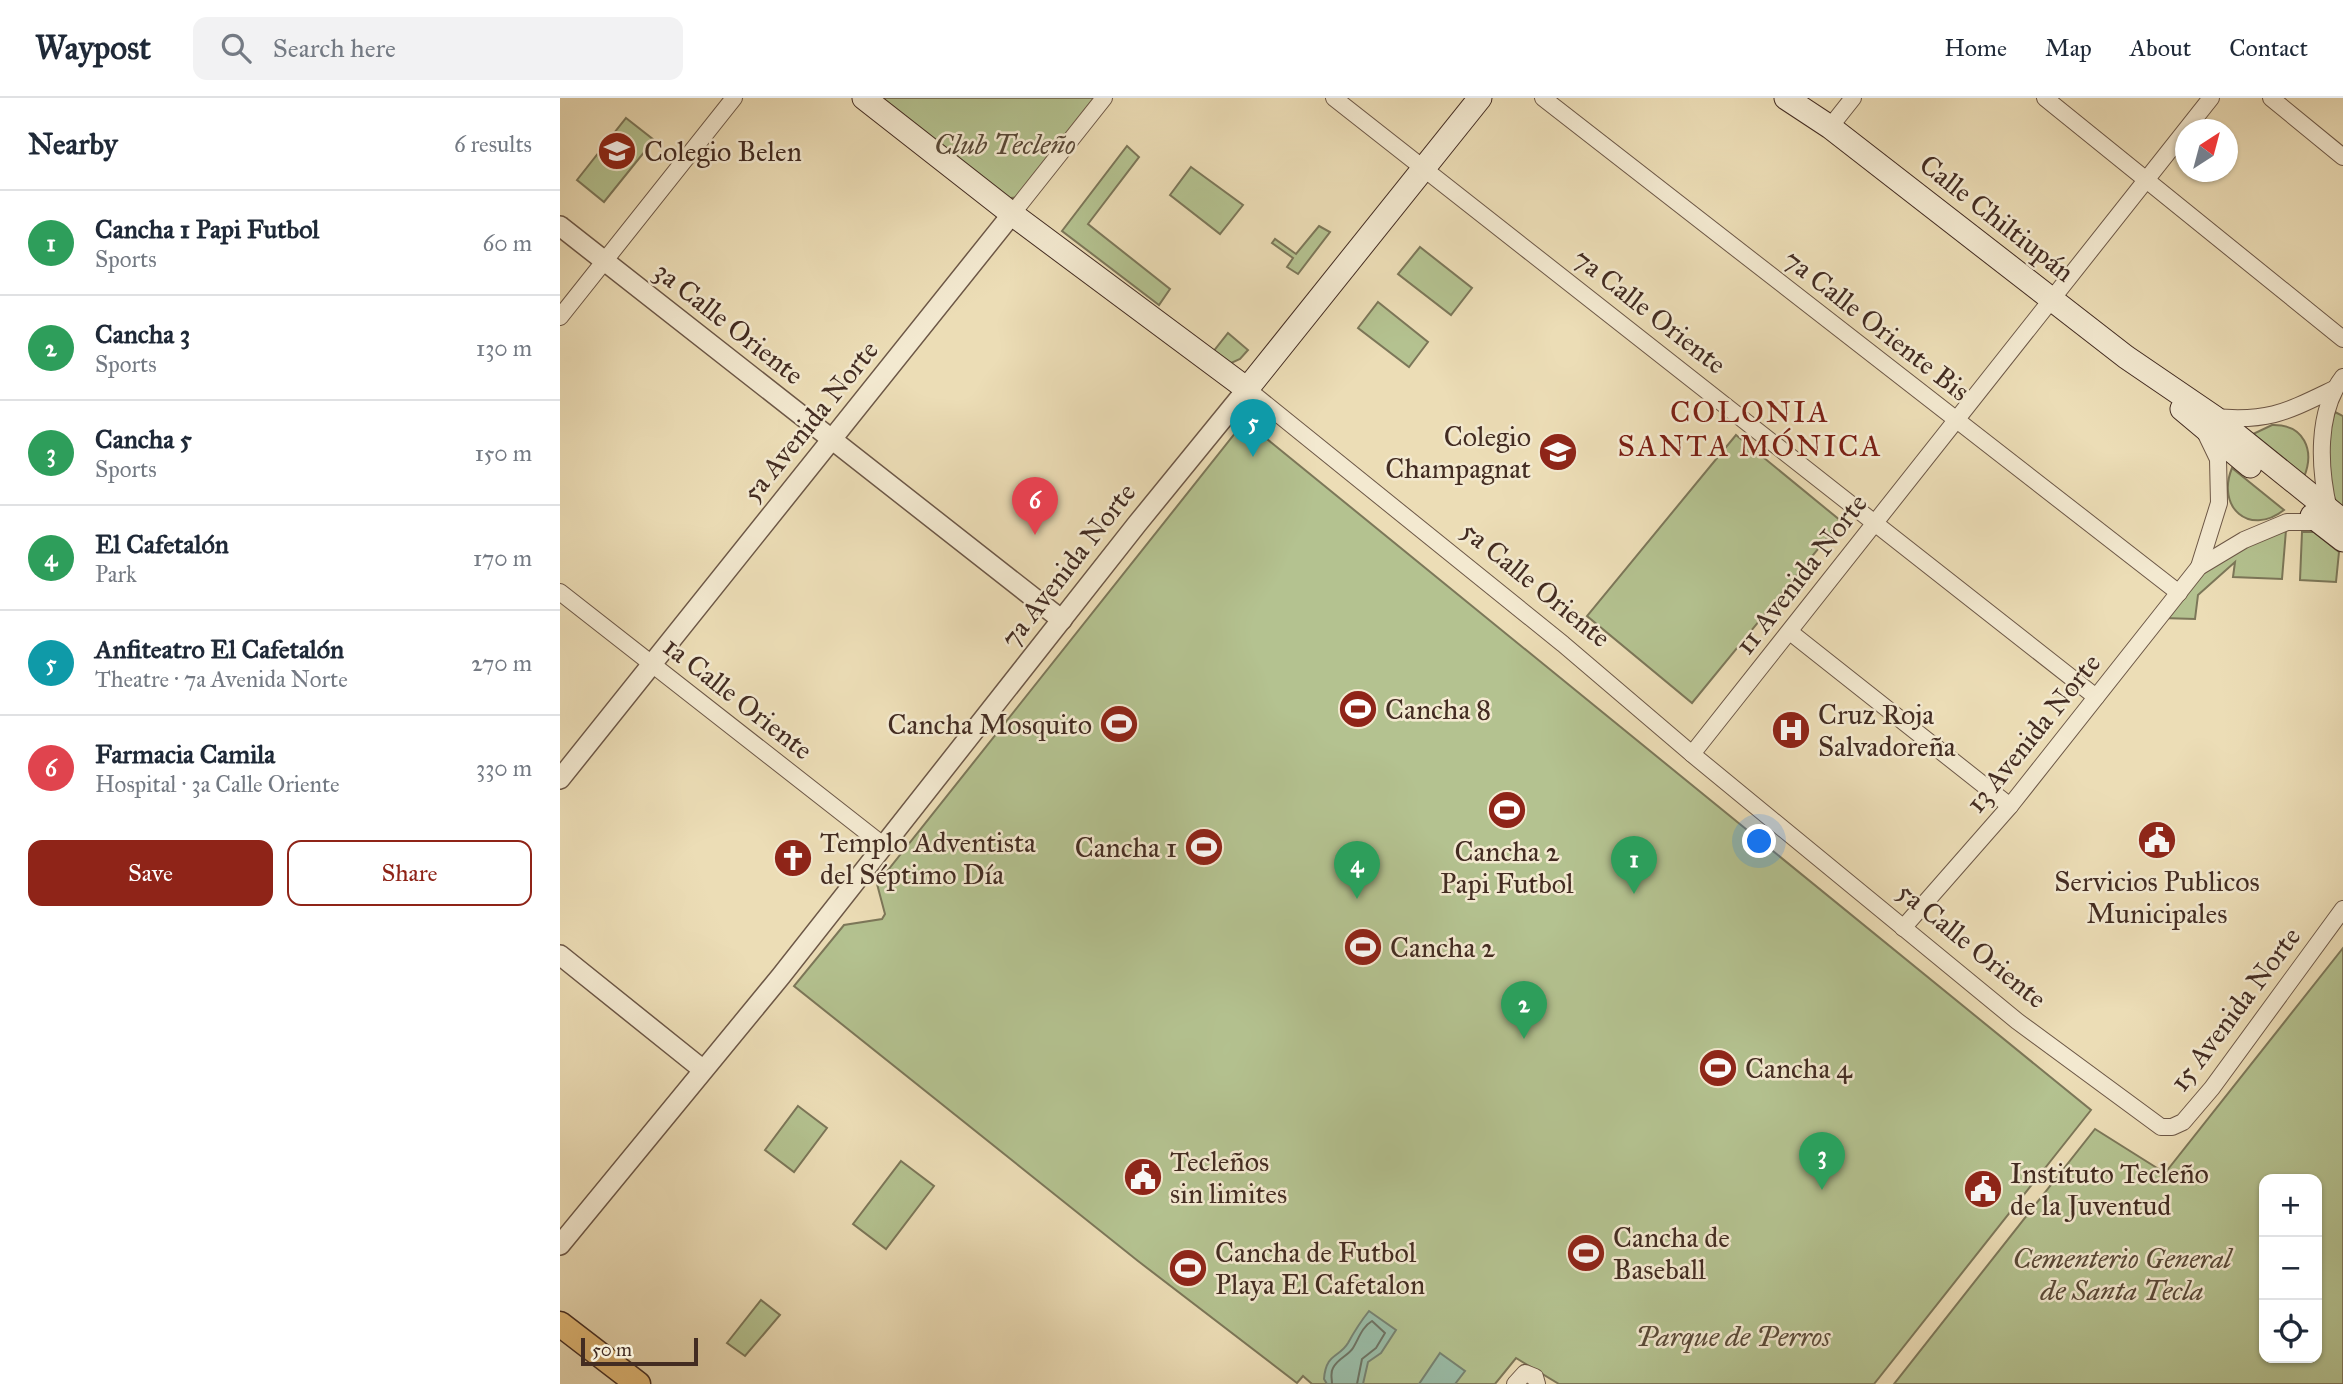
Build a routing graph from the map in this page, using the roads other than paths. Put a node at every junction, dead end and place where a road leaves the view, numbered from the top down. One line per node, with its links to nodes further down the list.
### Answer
1 (734, 98): 19 (street)
2 (864, 98): 17 (main road, 5a Calle Oriente)
3 (1104, 98): 17 (street, 5a Avenida Norte)
4 (1334, 98): 15 (street, 7a Calle Oriente)
5 (1480, 98): 15 (main road, 7a Avenida Norte)
6 (1543, 98): 25 (street, 7a Calle Oriente Bis)
7 (1786, 98): 13 (main road, Calle Chiltiupán)
8 (1801, 98): 13 (main road, Calle Chiltiupán)
9 (1853, 98): 13 (street)
10 (2045, 98): 16 (street)
11 (2211, 98): 16 (street, 11 Avenida Norte)
12 (2270, 98): 14 (street)
13 (1830, 127): 20 (main road, Calle Chiltiupán)
14 (2343, 157)
15 (1424, 166): 24 (main road, 7a Avenida Norte); 29 (street, 7a Calle Oriente)
16 (2146, 180): 20 (street, 11 Avenida Norte); 22 (street)
17 (1012, 214): 24 (main road, 5a Calle Oriente); 27 (street, 5a Avenida Norte)
18 (560, 226): 19 (street, 3a Calle Oriente)
19 (605, 261): 21 (street); 27 (street, 3a Calle Oriente)
20 (2051, 298): 25 (street, 11 Avenida Norte); 26 (main road, Calle Chiltiupán)
21 (560, 317)
22 (2343, 339)
23 (2339, 383): 26 (street); 28 (street)
24 (1247, 389): 34 (street, 7a Avenida Norte); 38 (street, 5a Calle Oriente)
25 (1956, 420): 29 (street, 11 Avenida Norte); 33 (street, 7a Calle Oriente Bis)
26 (2209, 424): 28 (main road, Calle Chiltiupán); 31 (street, 13 Avenida Norte)
27 (832, 438): 34 (street, 3a Calle Oriente); 36 (street, 5a Avenida Norte)
28 (2330, 518): 30 (main road, Calle Chiltiupán); 31 (street, 13 Avenida Norte)
29 (1875, 523): 35 (street, 11 Avenida Norte); 37 (street, 7a Calle Oriente)
30 (2343, 540)
31 (2199, 568): 33 (street, 13 Avenida Norte)
32 (560, 592): 36 (street, 1a Calle Oriente)
33 (2179, 593): 37 (street, 13 Avenida Norte)
34 (1062, 620): 41 (street, 7a Avenida Norte)
35 (1790, 632): 38 (street, 11 Avenida Norte); 40 (street)
36 (652, 664): 39 (street, 5a Avenida Norte); 41 (street, 1a Calle Oriente)
37 (2096, 697): 40 (street, 13 Avenida Norte)
38 (1692, 754): 43 (street, 5a Calle Oriente)
39 (560, 779)
40 (2010, 806): 43 (street, 13 Avenida Norte)
41 (883, 845): 45 (street, 7a Avenida Norte)
42 (2343, 909): 46 (street, 15 Avenida Norte)
43 (1903, 928): 46 (street, 5a Calle Oriente)
44 (560, 955): 45 (street)
45 (702, 1069): 47 (street, 7a Avenida Norte)
46 (2161, 1127)
47 (560, 1245)
48 (560, 1324): 49 (main road)
49 (638, 1384)
50 (1515, 1384): 51 (street)
51 (1537, 1384)

